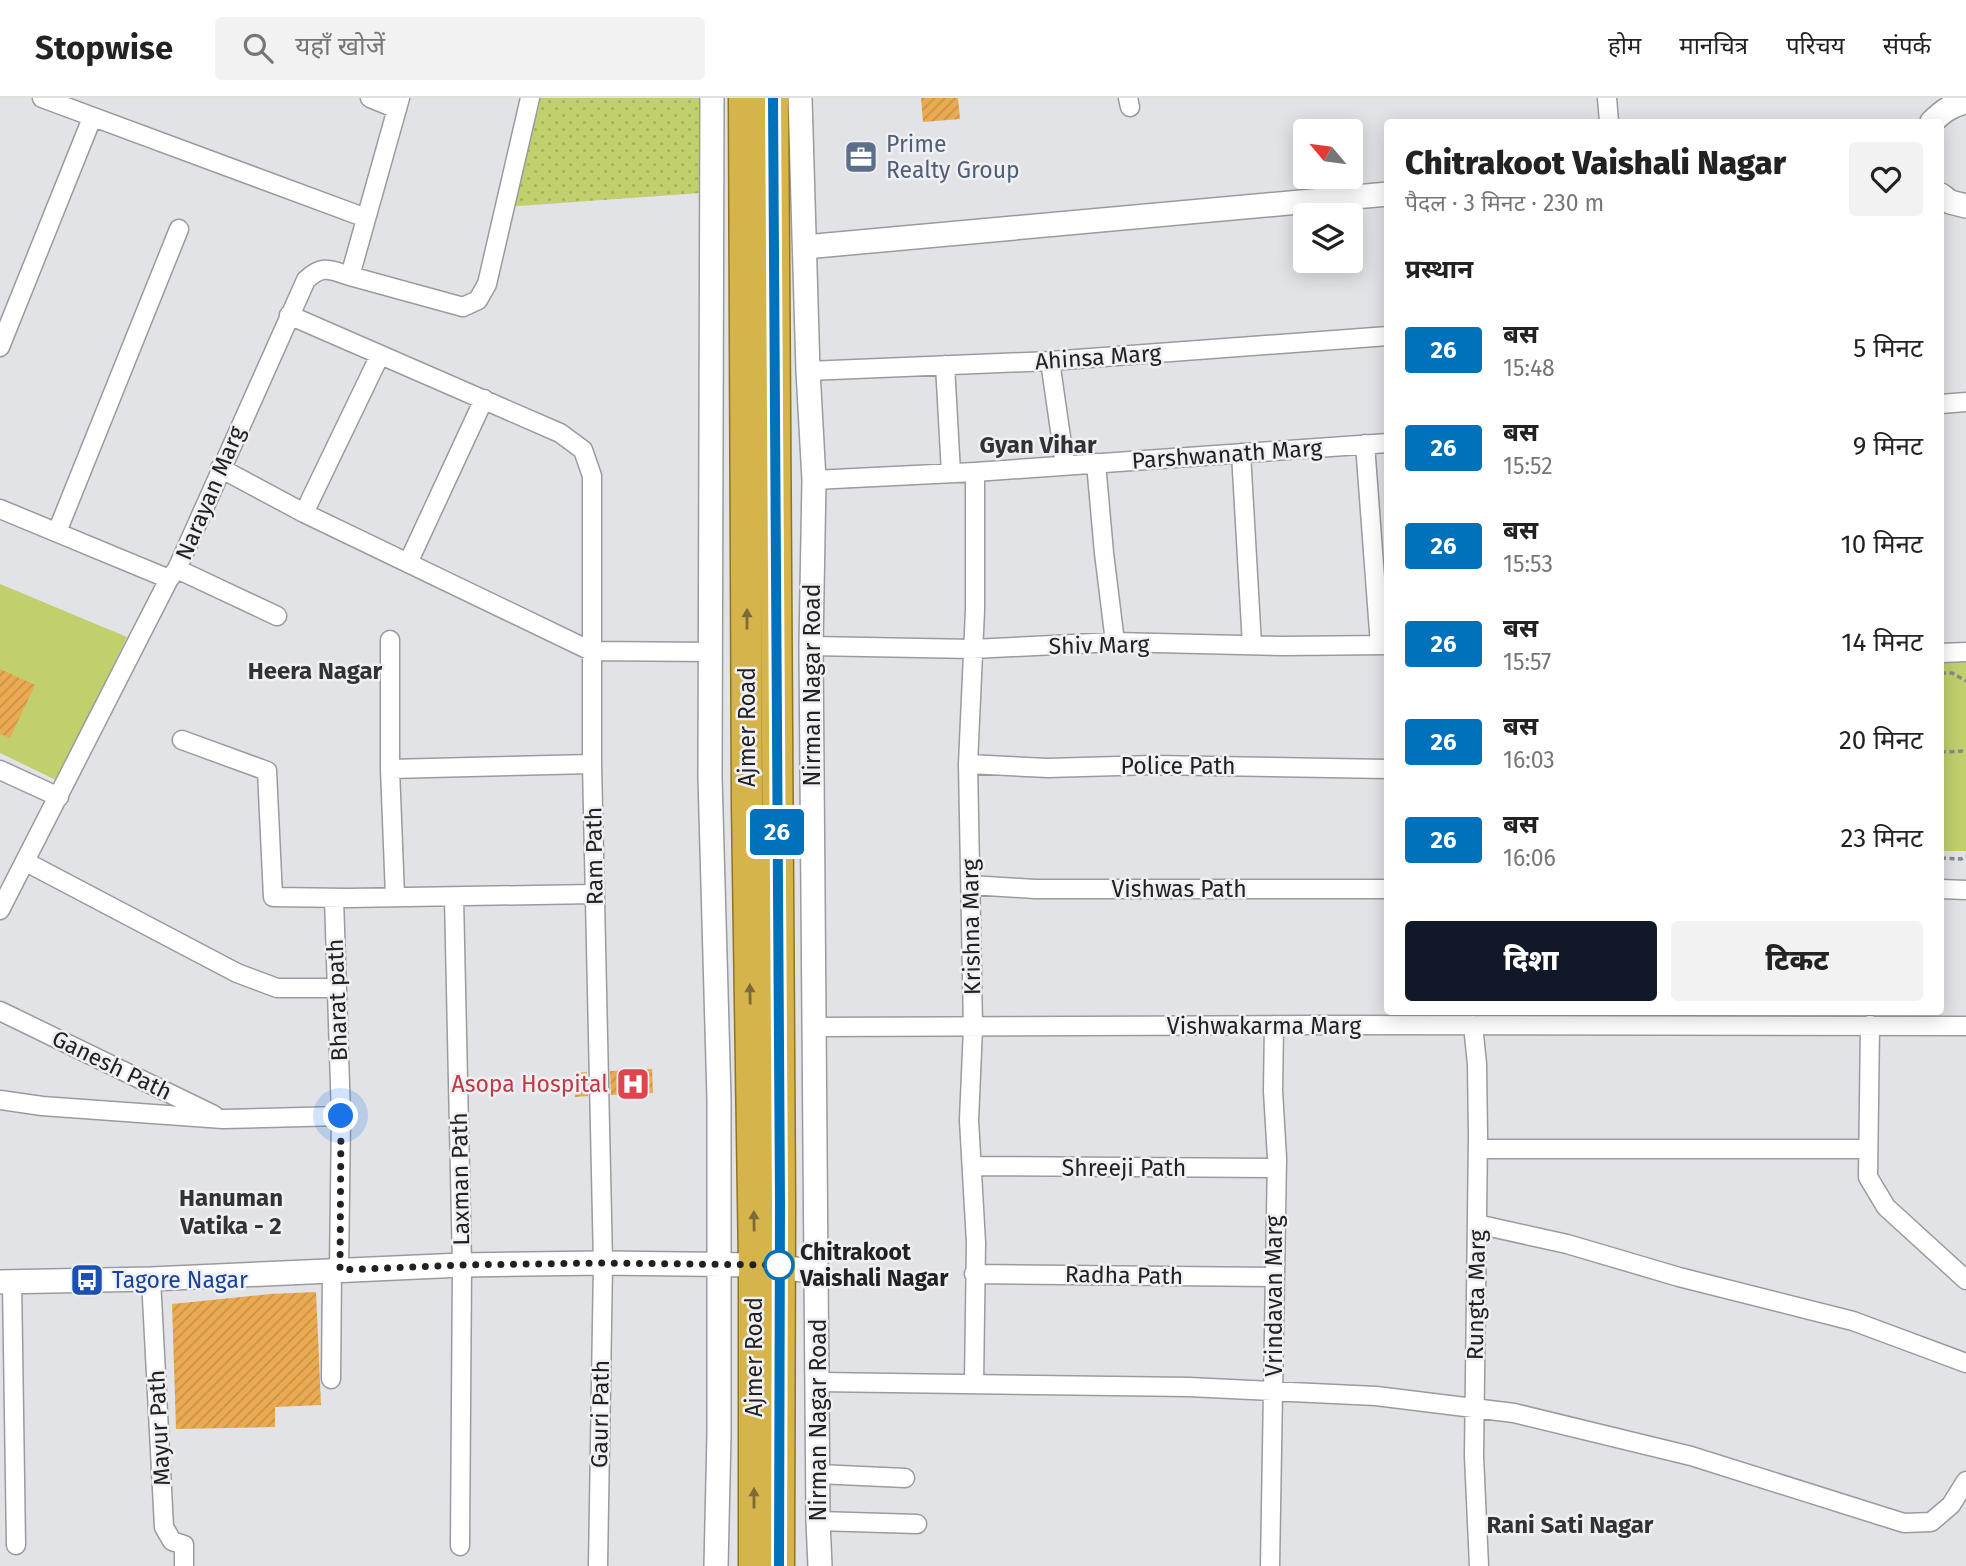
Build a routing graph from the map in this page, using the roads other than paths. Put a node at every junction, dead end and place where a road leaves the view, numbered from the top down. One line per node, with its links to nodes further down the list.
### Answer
1 (42, 98): 11 (street)
2 (370, 98): 10 (street)
3 (530, 98): 20 (street)
4 (712, 98): 53 (street)
5 (744, 98): 94 (highway, Ajmer Road, one-way to 5)
6 (774, 98): 94 (highway, Ajmer Road)
7 (800, 98): 19 (street, Nirman Nagar Road)
8 (1607, 98): 12 (street)
9 (1960, 101): 13 (street)
10 (399, 103): 17 (street)
11 (92, 118): 17 (street); 23 (street)
12 (1609, 119)
13 (1935, 119)
14 (1384, 194): 19 (street)
15 (1944, 197): 16 (street)
16 (1965, 211)
17 (366, 218): 20 (street)
18 (179, 229): 42 (street)
19 (805, 247): 27 (street, Nirman Nagar Road)
20 (350, 276): 21 (street, Narayan Marg)
21 (289, 315): 24 (street); 36 (street, Narayan Marg)
22 (1384, 336): 25 (street, Ahinsa Marg)
23 (0, 348)
24 (380, 355): 28 (street); 41 (street)
25 (1050, 361): 26 (street, Ahinsa Marg); 35 (street)
26 (945, 365): 27 (street, Ahinsa Marg); 38 (street)
27 (808, 371): 39 (street, Nirman Nagar Road)
28 (484, 399): 43 (street); 52 (street, Ram Path)
29 (1966, 402): 30 (street)
30 (1944, 404)
31 (1384, 443): 32 (street, Parshwanath Marg)
32 (1365, 444): 33 (street, Parshwanath Marg); 49 (street)
33 (1241, 453): 34 (street, Parshwanath Marg); 48 (street)
34 (1096, 463): 35 (street, Parshwanath Marg); 47 (street)
35 (1065, 465): 37 (street, Parshwanath Marg)
36 (220, 468): 41 (street); 44 (street, Narayan Marg)
37 (975, 472): 38 (street, Parshwanath Marg); 51 (street, Krishna Marg)
38 (951, 473): 39 (street, Parshwanath Marg)
39 (814, 480): 50 (street, Nirman Nagar Road)
40 (0, 509): 42 (street)
41 (304, 513): 43 (street)
42 (57, 532): 44 (street)
43 (408, 563): 52 (street)
44 (173, 574): 45 (street); 62 (street, Narayan Marg)
45 (276, 616)
46 (390, 640): 59 (street)
47 (1115, 642): 48 (street, Shiv Marg); 51 (street, Shiv Marg)
48 (1252, 645): 49 (street, Shiv Marg)
49 (1384, 645)
50 (811, 646): 51 (street, Shiv Marg); 81 (street, Nirman Nagar Road)
51 (973, 649): 58 (street, Krishna Marg)
52 (591, 652): 53 (street); 57 (street, Ram Path)
53 (711, 652): 92 (street)
54 (1966, 652): 55 (street)
55 (1944, 653)
56 (183, 740): 72 (street)
57 (592, 764): 59 (street); 69 (street, Ram Path)
58 (968, 764): 60 (street, Police Path); 65 (street, Krishna Marg)
59 (390, 769): 70 (street)
60 (1384, 769)
61 (0, 770): 62 (street)
62 (59, 797): 63 (street, Narayan Marg)
63 (26, 862): 64 (street, Narayan Marg); 74 (street)
64 (6, 886): 73 (street, Narayan Marg)
65 (971, 886): 66 (street, Vishwas Path); 82 (street, Krishna Marg)
66 (1384, 889)
67 (1944, 889): 68 (street)
68 (1966, 890)
69 (594, 894): 71 (street); 91 (street, Ram Path)
70 (395, 896): 71 (street); 72 (street)
71 (454, 897): 93 (street, Laxman Path)
72 (334, 898): 74 (street, Bharat path)
73 (0, 910)
74 (335, 988): 84 (street, Bharat path)
75 (0, 1012): 85 (street, Ganesh Path)
76 (1755, 1018): 78 (street, Vishwakarma Marg); 79 (street, Vishwakarma Marg)
77 (1274, 1025): 78 (street, Vishwakarma Marg); 82 (street, Vishwakarma Marg); 89 (street, Vrindavan Marg)
78 (1473, 1025): 86 (street, Rungta Marg)
79 (1870, 1026): 80 (street, Vishwakarma Marg); 87 (street)
80 (1966, 1026)
81 (814, 1027): 82 (street, Vishwakarma Marg); 96 (street, Nirman Nagar Road)
82 (973, 1028): 88 (street, Krishna Marg)
83 (0, 1100): 85 (street)
84 (341, 1116): 85 (street); 95 (street, Bharat path)
85 (223, 1119)
86 (1478, 1149): 87 (street); 90 (street, Rungta Marg)
87 (1868, 1149): 100 (street)
88 (972, 1166): 89 (street, Shreeji Path); 97 (street, Krishna Marg)
89 (1276, 1168): 98 (street, Vrindavan Marg)
90 (1477, 1224): 102 (street); 108 (street, Rungta Marg)
91 (603, 1263): 92 (street); 93 (street); 117 (street, Gauri Path)
92 (719, 1264): 94 (street); 118 (street)
93 (461, 1265): 95 (street); 115 (street, Laxman Path)
94 (767, 1266): 96 (street); 104 (highway, Ajmer Road); 119 (highway, Ajmer Road, one-way to 94)
95 (336, 1271): 99 (street); 103 (street, Bharat path)
96 (817, 1272): 105 (street, Nirman Nagar Road)
97 (974, 1274): 98 (street, Radha Path); 106 (street, Krishna Marg)
98 (1274, 1277): 107 (street, Vrindavan Marg)
99 (151, 1279): 101 (street); 116 (street, Mayur Path)
100 (1966, 1280)
101 (6, 1281): 114 (street)
102 (1966, 1363)
103 (331, 1380)
104 (779, 1382): 105 (street); 120 (highway, Ajmer Road)
105 (818, 1382): 106 (street); 109 (street, Nirman Nagar Road)
106 (974, 1383): 107 (street)
107 (1274, 1391): 108 (street); 122 (street, Vrindavan Marg)
108 (1475, 1408): 111 (street); 123 (street, Rungta Marg)
109 (818, 1474): 110 (street); 112 (street, Nirman Nagar Road)
110 (905, 1478)
111 (1966, 1481)
112 (818, 1521): 113 (street); 121 (street, Nirman Nagar Road)
113 (917, 1524)
114 (16, 1545)
115 (460, 1546)
116 (184, 1566)
117 (598, 1566)
118 (716, 1566)
119 (754, 1566)
120 (779, 1566)
121 (820, 1566)
122 (1270, 1566)
123 (1479, 1566)

